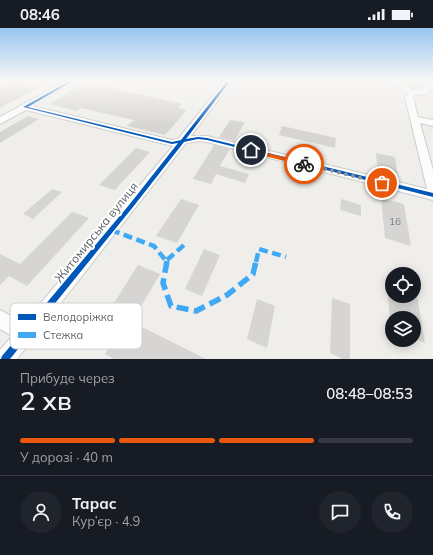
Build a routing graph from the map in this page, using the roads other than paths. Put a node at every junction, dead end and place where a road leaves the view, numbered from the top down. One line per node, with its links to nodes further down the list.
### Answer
1 (47, 95): 4 (street)
2 (218, 95): 8 (street, Житомирська вулиця)
3 (410, 95): 5 (street)
4 (26, 107): 6 (street); 8 (street)
5 (415, 119): 7 (street); 9 (street)
6 (0, 121)
7 (433, 123)
8 (182, 142): 10 (street); 11 (street, Житомирська вулиця)
9 (433, 192)
10 (433, 195)
11 (51, 303)
12 (0, 319): 13 (street)
13 (10, 325)
14 (13, 349): 15 (street, Житомирська вулиця)
15 (5, 359)

